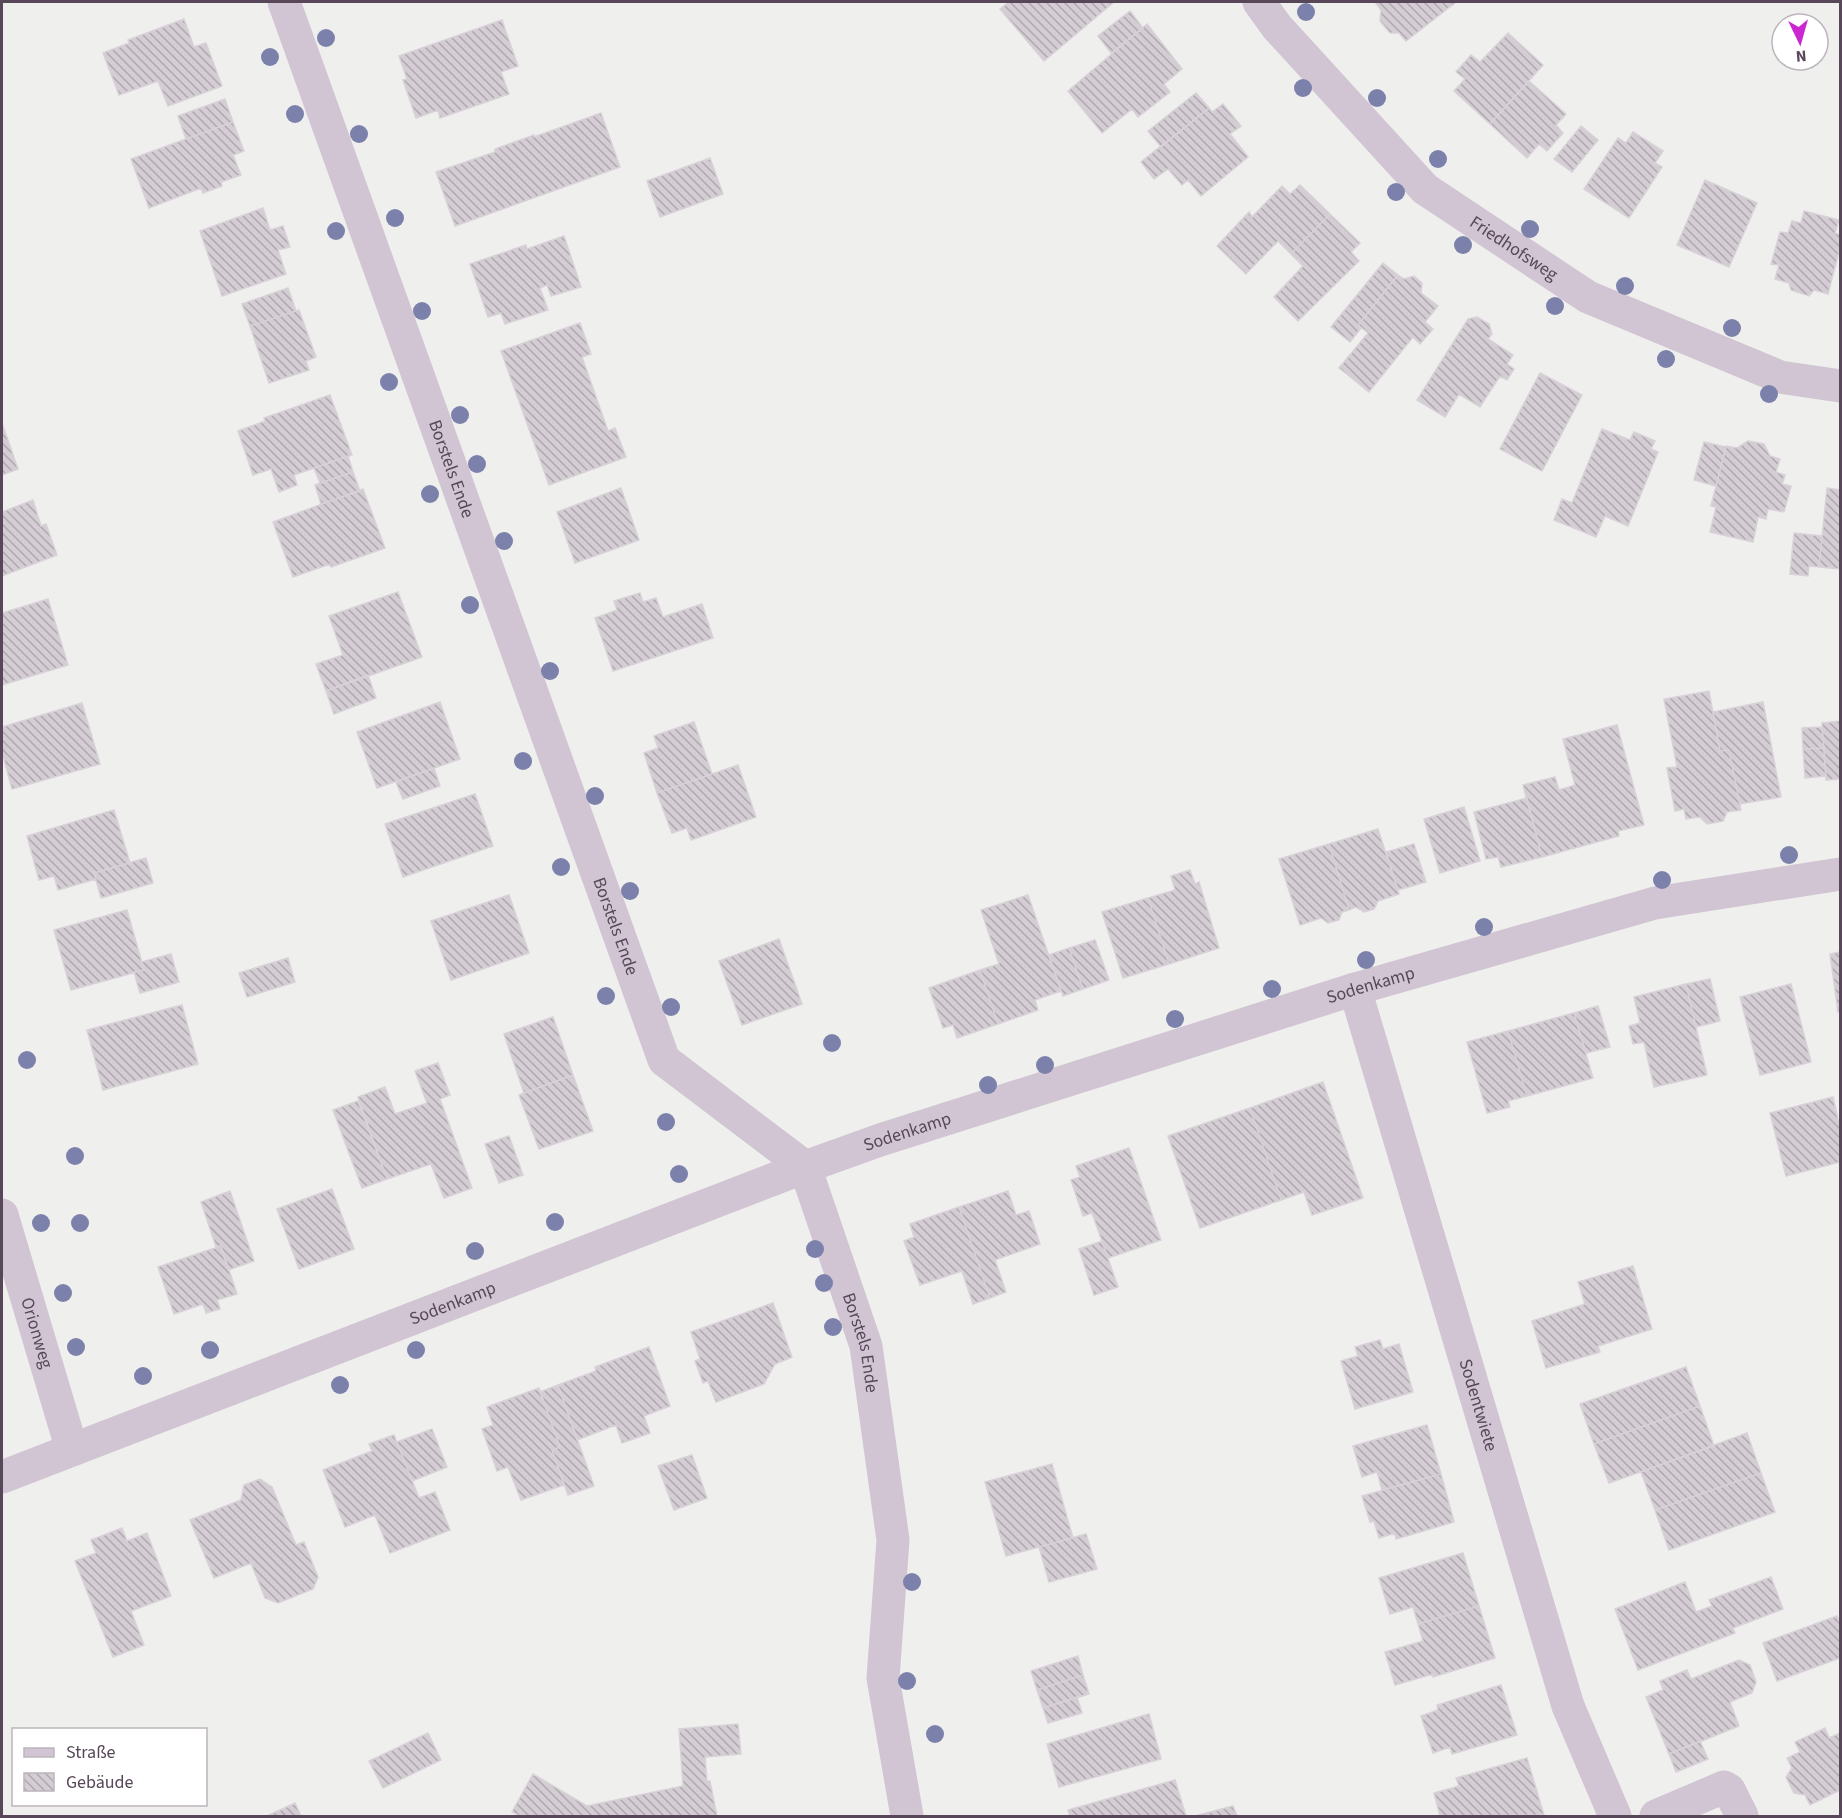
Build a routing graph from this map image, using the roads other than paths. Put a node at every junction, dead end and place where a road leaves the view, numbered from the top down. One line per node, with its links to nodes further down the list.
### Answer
1 (284, 2): 6 (street, Borstels Ende)
2 (1258, 2): 3 (street, Friedhofsweg)
3 (1840, 386)
4 (1840, 874): 5 (street, Sodenkamp)
5 (1355, 989): 6 (street, Sodenkamp); 11 (street, Sodentwiete)
6 (805, 1167): 8 (street, Sodenkamp); 10 (street, Borstels Ende)
7 (2, 1215): 8 (street, Orionweg)
8 (72, 1450): 9 (street, Sodenkamp)
9 (2, 1477)
10 (907, 1816)
11 (1614, 1816)
12 (1656, 1816): 13 (street)
13 (1742, 1816)

